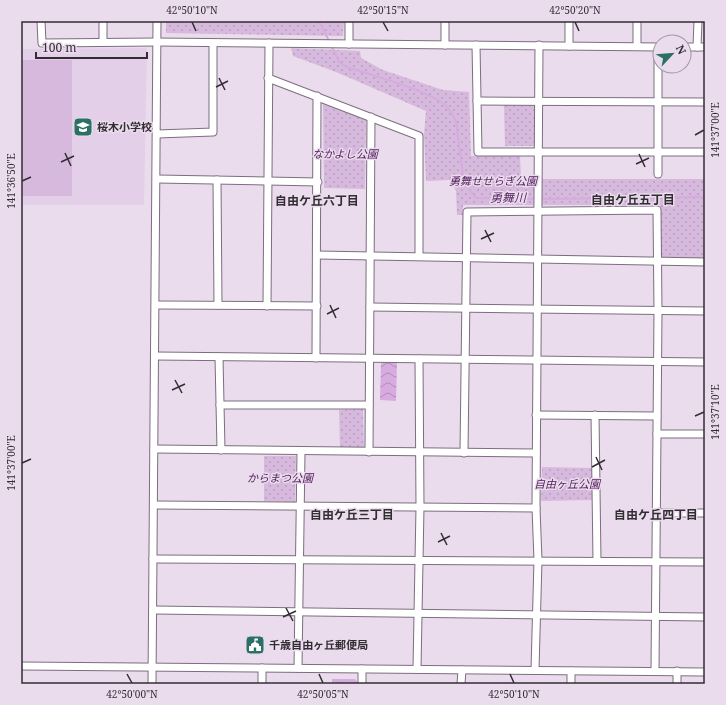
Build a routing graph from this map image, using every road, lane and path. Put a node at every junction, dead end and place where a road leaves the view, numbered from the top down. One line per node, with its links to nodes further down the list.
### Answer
1 (41, 21): 9 (street)
2 (103, 21): 9 (street)
3 (157, 21): 10 (street)
4 (349, 21): 13 (street)
5 (445, 21): 14 (street)
6 (569, 21): 17 (street)
7 (637, 21): 18 (street)
8 (698, 21): 20 (street)
9 (103, 42): 10 (street)
10 (157, 42): 11 (street); 29 (street)
11 (213, 43): 12 (street); 29 (street)
12 (269, 43): 13 (street); 22 (street)
13 (345, 44): 14 (street)
14 (445, 44): 15 (street)
15 (476, 45): 16 (street); 24 (street)
16 (539, 45): 17 (street); 25 (street)
17 (569, 46): 18 (street)
18 (637, 46): 19 (street)
19 (652, 47)
20 (701, 47)
21 (659, 74): 26 (street)
22 (268, 78): 23 (street); 36 (street)
23 (317, 96): 28 (street); 37 (street)
24 (477, 101): 25 (street); 30 (street)
25 (539, 101): 26 (street); 30 (street)
26 (658, 102): 27 (street); 31 (street)
27 (705, 102)
28 (371, 117): 40 (street); 41 (street)
29 (157, 134): 34 (street)
30 (539, 151): 31 (street); 38 (street)
31 (658, 152): 32 (street); 33 (street)
32 (705, 152)
33 (658, 174)
34 (157, 179): 35 (street); 46 (street)
35 (217, 180): 36 (street); 47 (street)
36 (268, 181): 37 (street); 48 (street)
37 (318, 182): 39 (street)
38 (539, 209): 42 (street); 43 (street); 44 (street)
39 (318, 255): 40 (street); 49 (street)
40 (370, 256): 41 (street); 50 (street)
41 (419, 256): 42 (street)
42 (467, 257): 43 (street); 51 (street)
43 (538, 260): 44 (street); 52 (street)
44 (657, 261): 45 (street); 53 (street)
45 (705, 262)
46 (156, 305): 47 (street); 55 (street)
47 (218, 305): 48 (street)
48 (267, 306): 49 (street)
49 (317, 306): 57 (street)
50 (370, 307): 51 (street); 58 (street)
51 (466, 309): 52 (street); 60 (street)
52 (538, 310): 53 (street); 61 (street)
53 (658, 311): 54 (street); 62 (street)
54 (705, 311)
55 (155, 356): 56 (street); 71 (street)
56 (219, 357): 57 (street); 64 (street)
57 (316, 358): 58 (street)
58 (369, 358): 59 (street); 65 (street)
59 (419, 359): 60 (street); 75 (street)
60 (466, 360): 61 (street); 76 (street)
61 (537, 360): 62 (street); 66 (street)
62 (657, 361): 63 (street); 68 (street)
63 (705, 362)
64 (220, 405): 65 (street); 72 (street)
65 (369, 405): 74 (street)
66 (536, 415): 67 (street); 77 (street)
67 (595, 416): 68 (street); 88 (street)
68 (657, 416): 69 (street)
69 (656, 434): 70 (street); 82 (street)
70 (705, 434)
71 (154, 449): 72 (street); 78 (street)
72 (221, 450): 73 (street)
73 (301, 452): 74 (street); 79 (street)
74 (369, 452): 75 (street)
75 (420, 452): 76 (street); 80 (street)
76 (464, 453): 77 (street)
77 (536, 454): 81 (street)
78 (154, 505): 79 (street); 84 (street)
79 (301, 506): 80 (street); 85 (street)
80 (420, 507): 81 (street); 86 (street)
81 (536, 508): 87 (street)
82 (656, 513): 83 (street); 89 (street)
83 (705, 513)
84 (153, 559): 85 (street); 91 (street)
85 (301, 559): 86 (street); 92 (street)
86 (419, 560): 87 (street); 93 (street)
87 (538, 560): 88 (street); 94 (street)
88 (597, 561): 89 (street)
89 (655, 561): 90 (street); 95 (street)
90 (705, 562)
91 (153, 610): 92 (street); 98 (street)
92 (299, 611): 93 (street); 100 (street)
93 (418, 613): 94 (street); 102 (street)
94 (536, 615): 95 (street); 104 (street)
95 (655, 616): 96 (street); 106 (street)
96 (705, 617)
97 (21, 666): 98 (street)
98 (152, 667): 99 (street); 109 (street)
99 (262, 668): 100 (street); 110 (street)
100 (298, 668): 101 (street)
101 (362, 669): 102 (street); 111 (street)
102 (417, 669): 103 (street)
103 (462, 670): 104 (street); 112 (street)
104 (535, 670): 105 (street)
105 (572, 670): 106 (street); 113 (street)
106 (655, 671): 107 (street)
107 (677, 671): 108 (street); 114 (street)
108 (705, 672)
109 (152, 684)
110 (262, 684)
111 (362, 684)
112 (462, 684)
113 (571, 684)
114 (677, 684)

